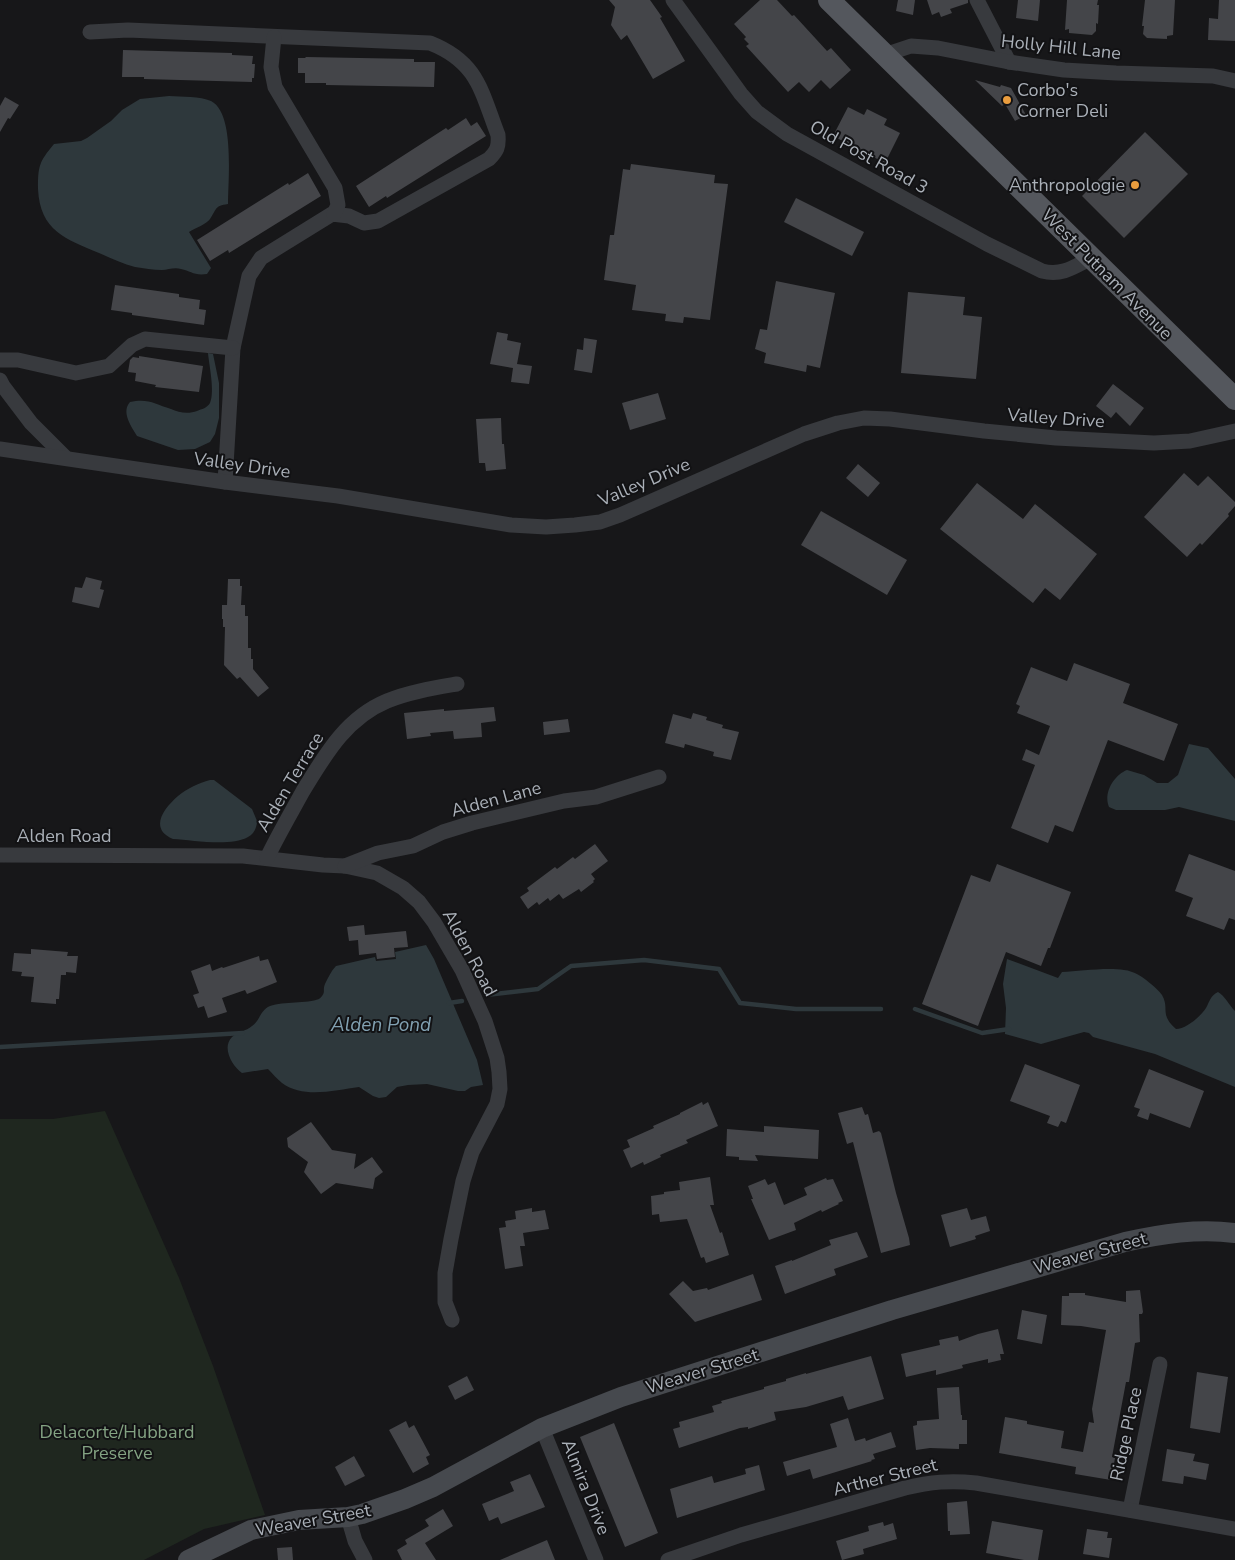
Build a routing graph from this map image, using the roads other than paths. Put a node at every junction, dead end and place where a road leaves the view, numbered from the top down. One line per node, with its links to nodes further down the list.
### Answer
1 (673, 0): 10 (street, Old Post Road 3)
2 (829, 0): 6 (main road, West Putnam Avenue)
3 (977, 0): 7 (street)
4 (90, 32): 5 (street)
5 (274, 37): 9 (street); 9 (street)
6 (884, 55): 7 (street, Holly Hill Lane); 10 (main road, West Putnam Avenue)
7 (1009, 62): 8 (street, Holly Hill Lane)
8 (1235, 81)
9 (334, 214): 11 (street)
10 (1091, 258): 14 (main road, West Putnam Avenue)
11 (233, 348): 12 (street); 18 (street)
12 (0, 360)
13 (0, 380): 17 (street)
14 (1235, 399)
15 (1235, 430): 18 (street, Valley Drive)
16 (0, 449): 17 (street, Valley Drive)
17 (66, 458): 18 (street, Valley Drive)
18 (225, 482)
19 (457, 684): 22 (street, Alden Terrace)
20 (659, 777): 23 (street, Alden Lane)
21 (0, 855): 22 (street, Alden Road)
22 (267, 858): 23 (street, Alden Road)
23 (345, 866): 25 (street, Alden Road)
24 (1235, 1233): 27 (street, Weaver Street)
25 (452, 1320)
26 (1160, 1364): 28 (street, Ridge Place)
27 (542, 1428): 29 (street, Weaver Street); 33 (street, Almira Drive)
28 (1130, 1510): 30 (street, Arther Street); 34 (street, Arther Street)
29 (348, 1517): 31 (street, Weaver Street); 32 (street)
30 (1235, 1529)
31 (188, 1560)
32 (365, 1560)
33 (596, 1560)
34 (668, 1560)

